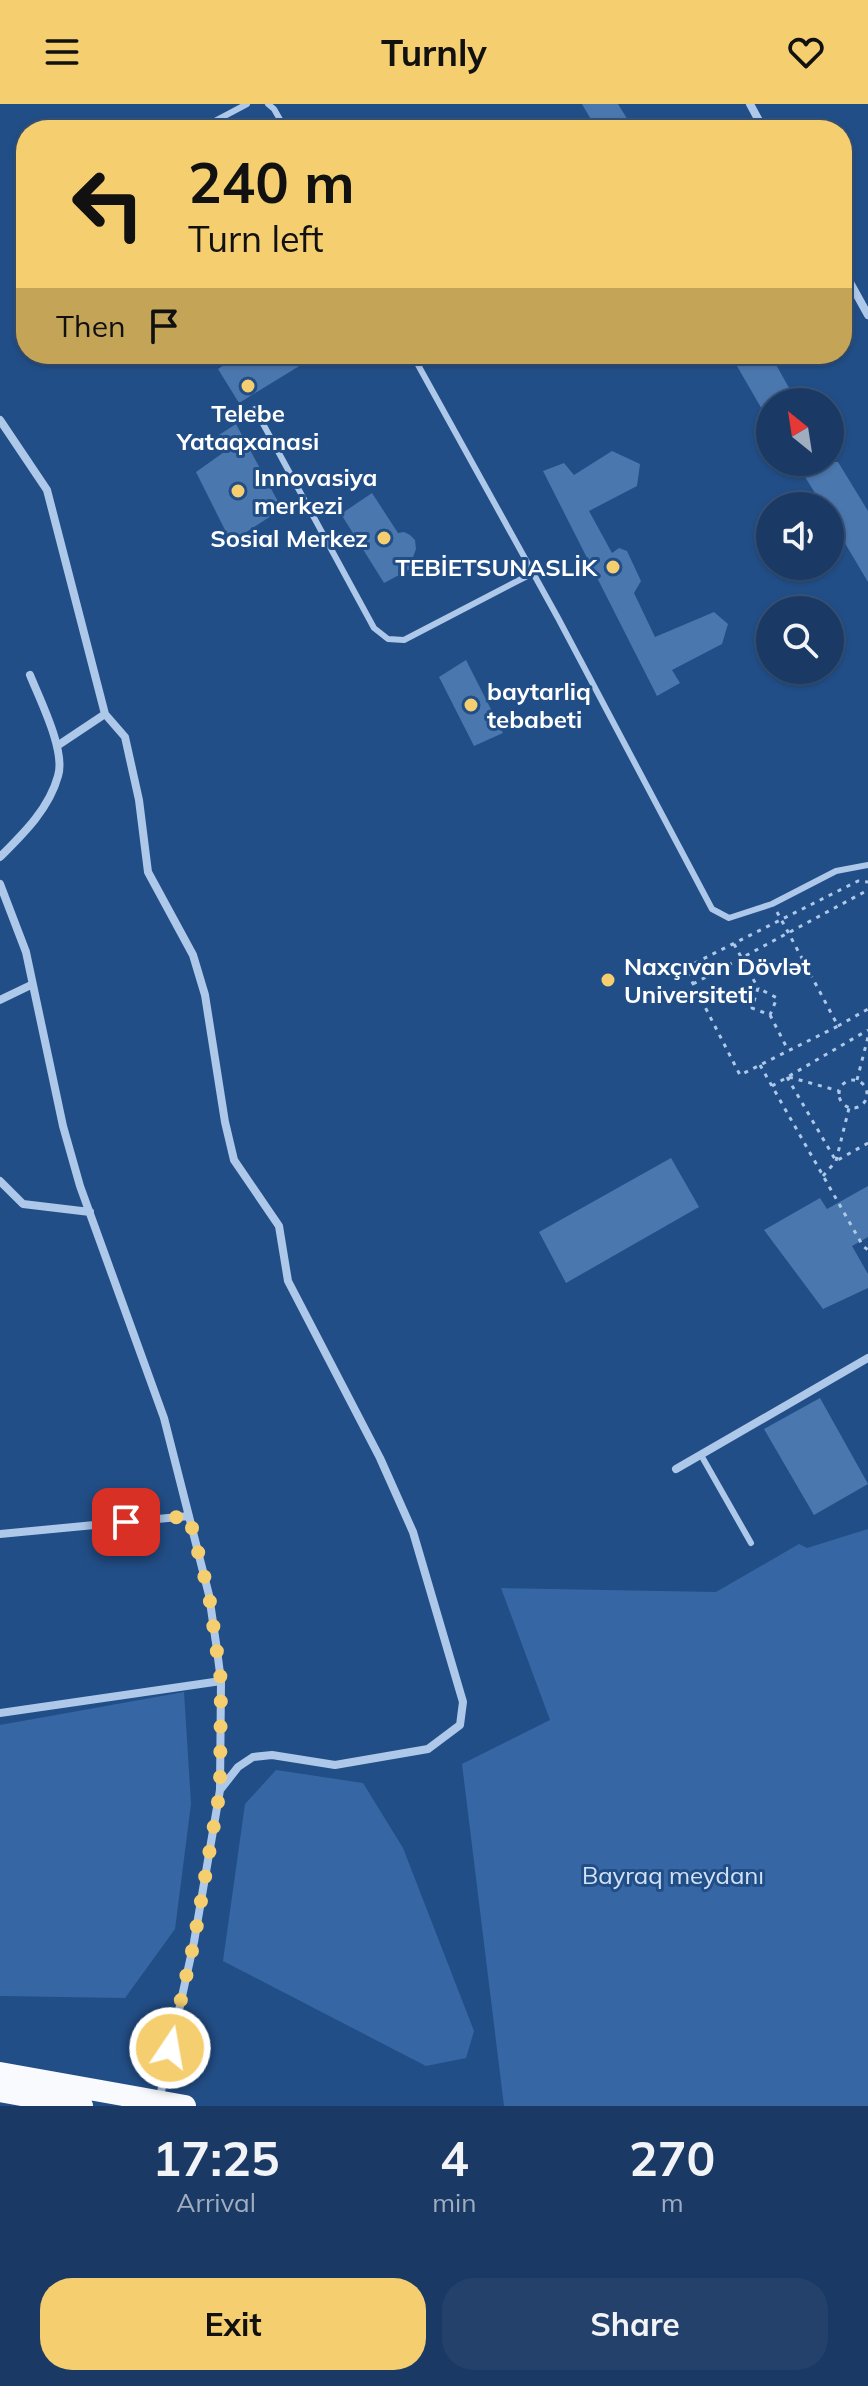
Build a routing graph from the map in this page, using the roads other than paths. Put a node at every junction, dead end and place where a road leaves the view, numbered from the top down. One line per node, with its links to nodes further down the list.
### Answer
1 (247, 104): 3 (lane)
2 (268, 104): 4 (lane)
3 (217, 120)
4 (280, 120)
5 (852, 286): 6 (street)
6 (868, 315)
7 (418, 364): 10 (lane)
8 (255, 409): 10 (lane)
9 (0, 420): 12 (street)
10 (533, 573): 15 (lane)
11 (30, 675): 13 (street)
12 (105, 714): 13 (street); 29 (street)
13 (57, 746): 14 (street)
14 (0, 857)
15 (868, 865)
16 (0, 884): 17 (street)
17 (31, 985): 18 (street); 20 (street)
18 (0, 1000)
19 (0, 1181): 20 (street)
20 (90, 1212): 24 (street)
21 (868, 1358): 22 (street)
22 (701, 1455): 23 (street); 26 (lane)
23 (676, 1469)
24 (189, 1516): 25 (street); 27 (street)
25 (0, 1534)
26 (751, 1543)
27 (221, 1681): 28 (street); 29 (street)
28 (0, 1713)
29 (220, 1790): 32 (street)
30 (0, 2073): 32 (highway)
31 (0, 2091): 33 (highway)
32 (158, 2104): 34 (highway)
33 (82, 2106)
34 (185, 2106)

